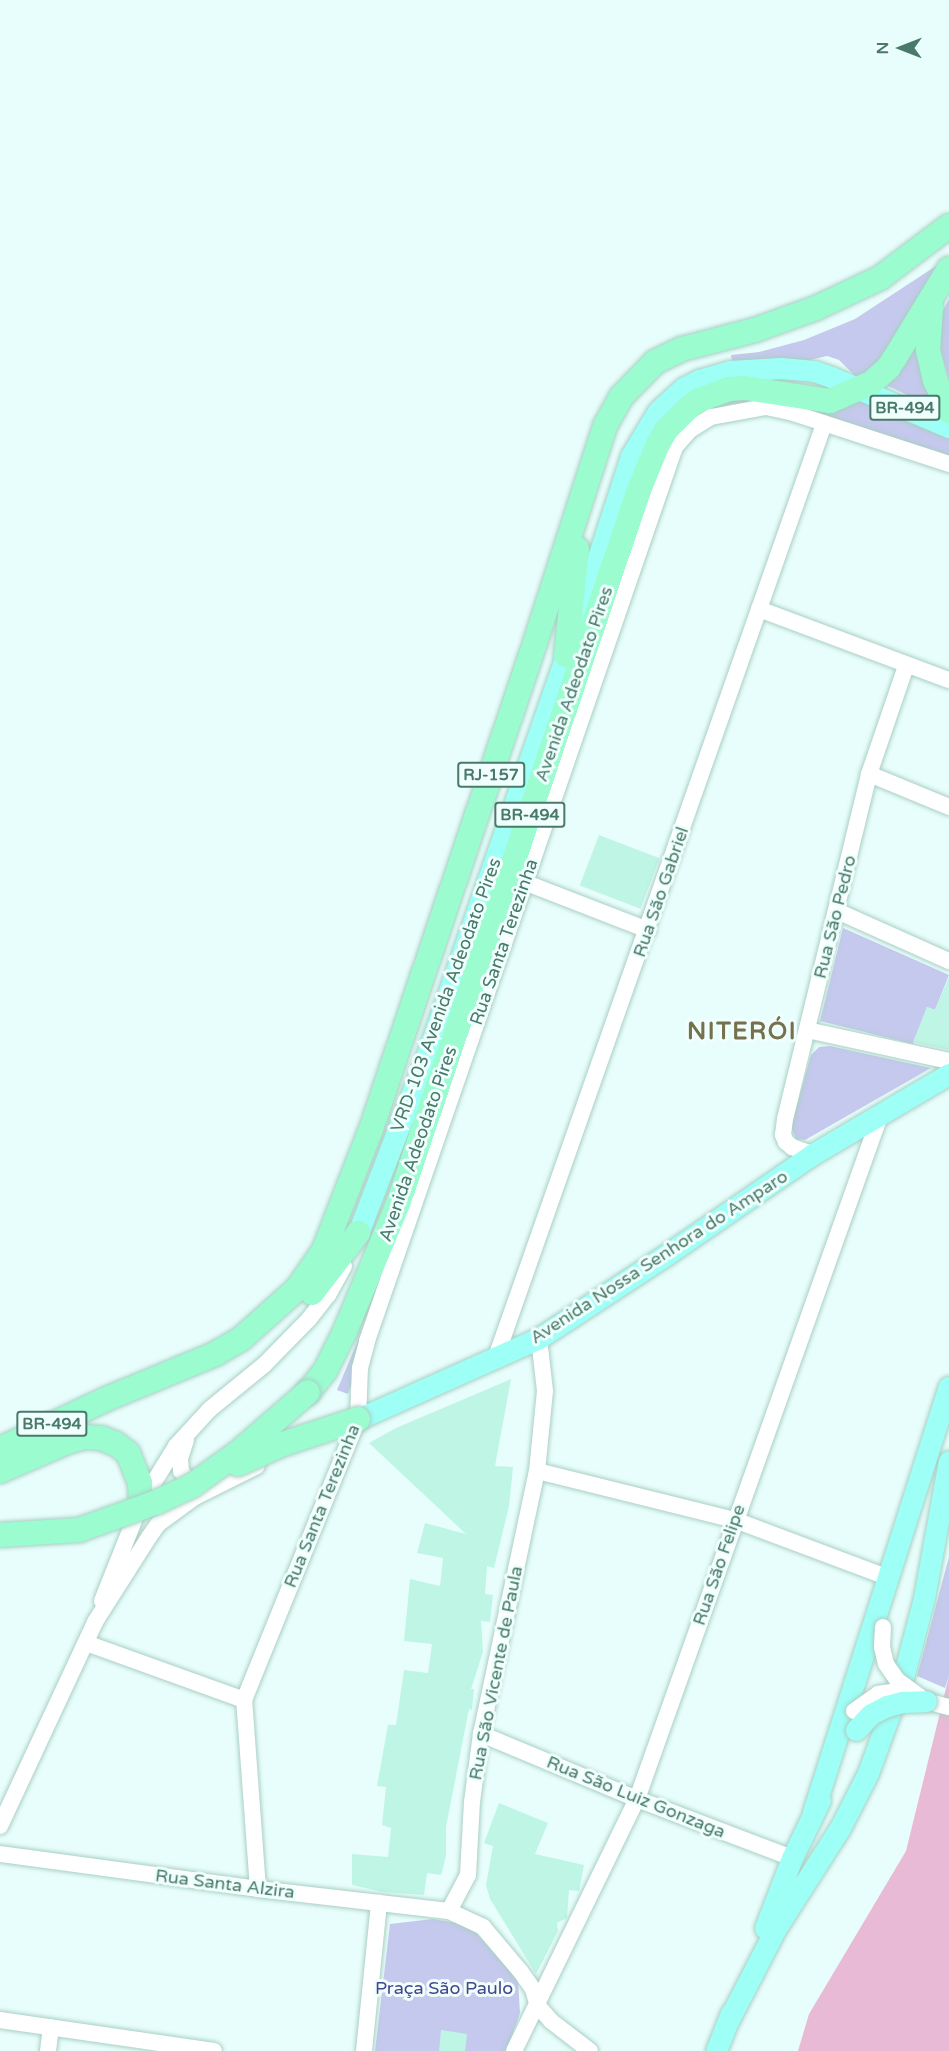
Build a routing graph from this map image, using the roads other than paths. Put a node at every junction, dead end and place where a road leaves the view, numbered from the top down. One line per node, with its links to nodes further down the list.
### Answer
1 (949, 226): 9 (highway, RJ-157)
2 (949, 269): 3 (highway, Avenida Adeodato Pires)
3 (933, 296): 4 (highway, Avenida Adeodato Pires); 5 (highway)
4 (861, 389): 7 (main road, BR-494); 11 (main road, VRD-103 Avenida Adeodato Pires / BR-494); 37 (highway, Avenida Adeodato Pires / BR-494, bridge)
5 (949, 411)
6 (824, 424): 8 (street); 10 (street, Rua São Gabriel); 16 (street, Rua Santa Terezinha)
7 (949, 426)
8 (949, 464)
9 (581, 505): 11 (highway); 27 (highway, RJ-157)
10 (759, 609): 12 (street); 18 (street, Rua São Gabriel)
11 (566, 655): 25 (main road, VRD-103 Avenida Adeodato Pires / BR-494)
12 (906, 666): 13 (street); 14 (street, Rua São Pedro)
13 (949, 680)
14 (869, 774): 15 (street); 17 (street, Rua São Pedro)
15 (949, 807)
16 (524, 882): 18 (street); 31 (street, Rua Santa Terezinha)
17 (837, 911): 19 (street); 20 (street, Rua São Pedro)
18 (648, 930): 28 (street, Rua São Gabriel)
19 (949, 961)
20 (807, 1030): 21 (street); 24 (street, Rua São Pedro)
21 (949, 1061)
22 (949, 1074): 23 (main road, Avenida Nossa Senhora do Amparo)
23 (880, 1116): 24 (main road, Avenida Nossa Senhora do Amparo); 39 (street, Rua São Felipe)
24 (813, 1154): 26 (main road, Avenida Nossa Senhora do Amparo)
25 (358, 1233): 27 (highway); 32 (street, VRD-103 Avenida Adeodato Pires / BR-494)
26 (539, 1338): 28 (main road, Avenida Nossa Senhora do Amparo); 36 (street, Rua São Vicente de Paula)
27 (241, 1339): 30 (highway, RJ-157)
28 (495, 1360): 31 (main road, Avenida Nossa Senhora do Amparo)
29 (949, 1387): 41 (main road)
30 (104, 1400): 33 (highway, BR-494)
31 (358, 1419): 37 (highway, bridge); 45 (street, Rua Santa Terezinha)
32 (193, 1425): 37 (street); 38 (street, VRD-103 Avenida Adeodato Pires / BR-494)
33 (0, 1449)
34 (949, 1461): 59 (main road)
35 (0, 1471): 38 (highway)
36 (537, 1471): 39 (street); 49 (street, Rua São Vicente de Paula)
37 (204, 1485): 40 (highway, bridge); 42 (street)
38 (141, 1503): 42 (street, VRD-103 Avenida Adeodato Pires / BR-494)
39 (735, 1520): 41 (street); 50 (street, Rua São Felipe)
40 (0, 1534)
41 (887, 1585): 44 (street, bridge); 48 (main road)
42 (95, 1622): 43 (street)
43 (86, 1643): 45 (street); 51 (street)
44 (908, 1689): 46 (street, bridge); 48 (street, bridge)
45 (244, 1700): 54 (street, Rua Santa Terezinha)
46 (926, 1701): 47 (street); 48 (main road, bridge)
47 (949, 1707)
48 (850, 1724): 53 (main road)
49 (481, 1734): 50 (street, Rua São Luiz Gonzaga); 56 (street, Rua São Vicente de Paula)
50 (637, 1799): 53 (street, Rua São Luiz Gonzaga); 57 (street, Rua São Felipe)
51 (0, 1826)
52 (0, 1854): 54 (street, Rua Santa Alzira)
53 (792, 1858): 59 (main road)
54 (258, 1889): 55 (street, Rua Santa Alzira)
55 (379, 1903): 56 (street, Rua Santa Alzira); 63 (street)
56 (449, 1911): 57 (street)
57 (538, 2006): 64 (street, Rua São Felipe); 65 (street)
58 (0, 2020): 60 (street)
59 (726, 2025): 66 (main road)
60 (51, 2027): 61 (street); 62 (street)
61 (48, 2051)
62 (214, 2051)
63 (364, 2051)
64 (514, 2051)
65 (590, 2051)
66 (716, 2051)

